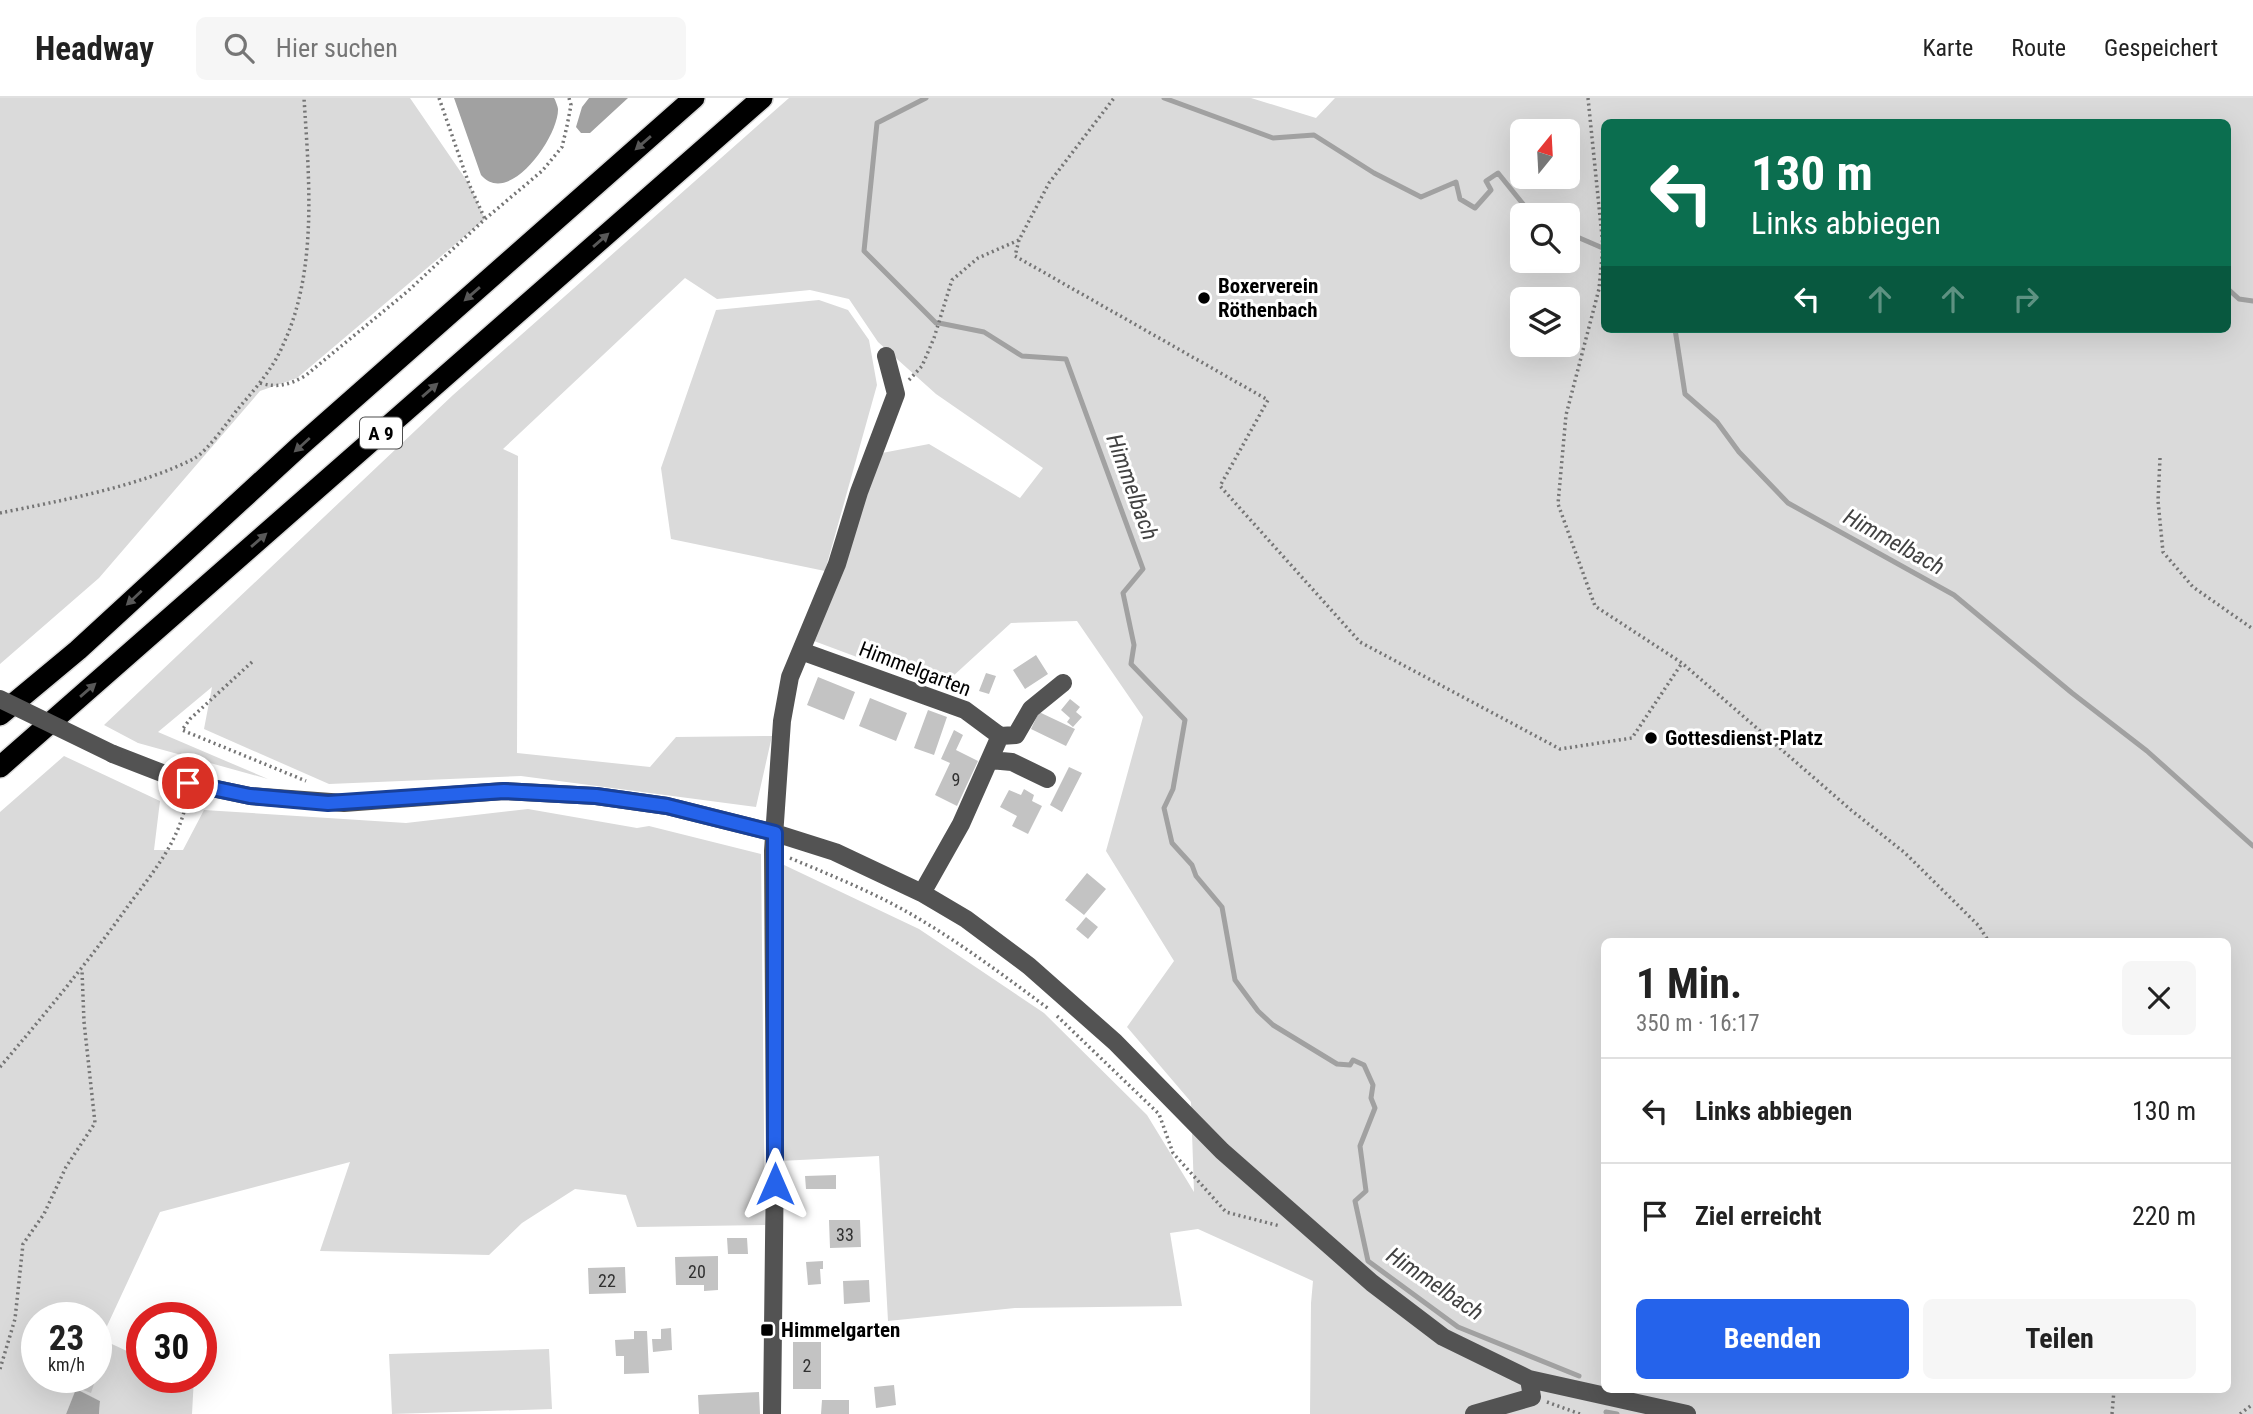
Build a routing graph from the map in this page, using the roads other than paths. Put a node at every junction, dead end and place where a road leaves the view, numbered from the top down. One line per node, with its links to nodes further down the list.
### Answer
1 (694, 98): 7 (highway, A 9, one-way to 7)
2 (762, 98): 10 (highway, A 9, one-way to 2)
3 (886, 356): 4 (street)
4 (801, 651): 8 (street, Himmelgarten); 12 (street)
5 (1063, 683): 8 (street)
6 (0, 699): 12 (street, bridge)
7 (0, 715)
8 (1000, 736): 9 (street)
9 (990, 760): 11 (street); 13 (street)
10 (0, 767)
11 (1047, 779)
12 (774, 842): 13 (street); 15 (street)
13 (922, 893): 14 (street)
14 (1531, 1388): 16 (street); 17 (street)
15 (772, 1414)
16 (1474, 1414)
17 (1687, 1414)

